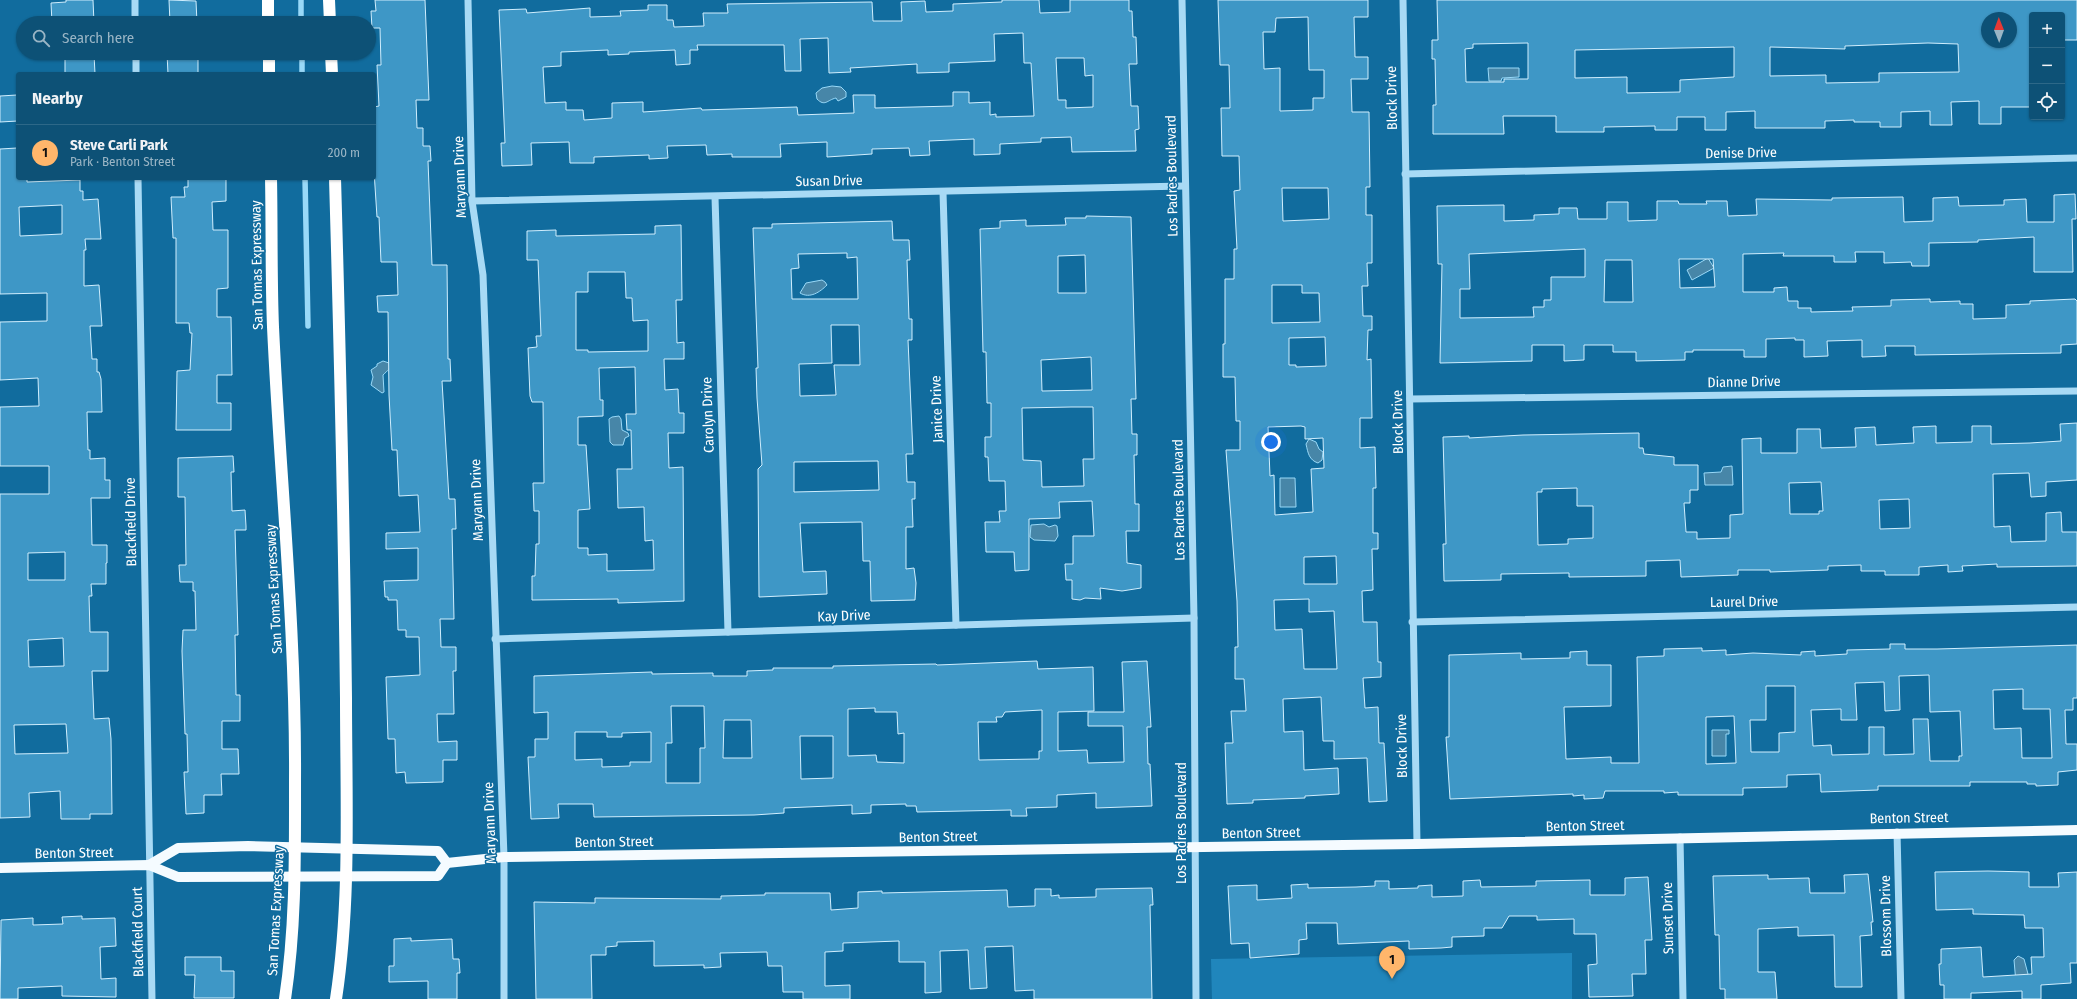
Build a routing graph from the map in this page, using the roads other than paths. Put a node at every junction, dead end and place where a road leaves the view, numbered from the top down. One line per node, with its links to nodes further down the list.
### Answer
1 (135, 0): 7 (street)
2 (268, 0): 8 (highway)
3 (329, 0): 9 (highway)
4 (468, 0): 24 (street, Maryann Drive)
5 (1182, 0): 21 (street, Los Padres Boulevard)
6 (1404, 0): 17 (street, Block Drive)
7 (136, 16)
8 (268, 16)
9 (330, 16)
10 (136, 60): 13 (street)
11 (269, 60): 14 (highway)
12 (331, 60): 15 (highway)
13 (136, 72)
14 (269, 72)
15 (332, 72)
16 (2077, 158): 17 (street, Denise Drive)
17 (1405, 174): 26 (street, Block Drive)
18 (138, 180): 42 (street, Blackfield Drive)
19 (271, 180): 37 (highway, San Tomas Expressway)
20 (335, 180): 38 (highway)
21 (1185, 186): 22 (street, Susan Drive); 28 (street, Los Padres Boulevard)
22 (943, 192): 23 (street, Susan Drive); 30 (street, Janice Drive)
23 (715, 197): 24 (street, Susan Drive); 31 (street, Carolyn Drive)
24 (472, 201): 32 (street, Maryann Drive)
25 (2077, 391): 26 (street, Dianne Drive)
26 (1410, 399): 29 (street, Block Drive)
27 (2077, 607): 29 (street, Laurel Drive)
28 (1194, 618): 30 (street, Kay Drive); 39 (street, Los Padres Boulevard)
29 (1412, 622): 36 (street, Block Drive)
30 (956, 626): 31 (street, Kay Drive)
31 (728, 632): 32 (street, Kay Drive)
32 (495, 639): 40 (street, Maryann Drive)
33 (2077, 830): 34 (main road, Benton Street)
34 (1897, 832): 35 (main road, Benton Street); 52 (street, Blossom Drive)
35 (1680, 838): 36 (main road, Benton Street); 51 (street, Sunset Drive)
36 (1417, 844): 39 (main road, Benton Street)
37 (295, 846): 38 (main road, Benton Street); 42 (main road, Benton Street); 44 (highway, San Tomas Expressway)
38 (346, 848): 41 (main road, Benton Street); 45 (highway)
39 (1194, 848): 40 (main road, Benton Street); 50 (street, Los Padres Boulevard)
40 (504, 857): 41 (main road, Benton Street); 49 (street, Maryann Drive)
41 (446, 863): 45 (main road, Benton Street)
42 (149, 865): 43 (main road, Benton Street); 44 (main road, Benton Street); 46 (street, Blackfield Court)
43 (0, 868)
44 (295, 877): 45 (main road, Benton Street); 47 (highway, San Tomas Expressway)
45 (346, 877): 48 (highway)
46 (152, 999)
47 (285, 999)
48 (336, 999)
49 (504, 999)
50 (1196, 999)
51 (1683, 999)
52 (1901, 999)

